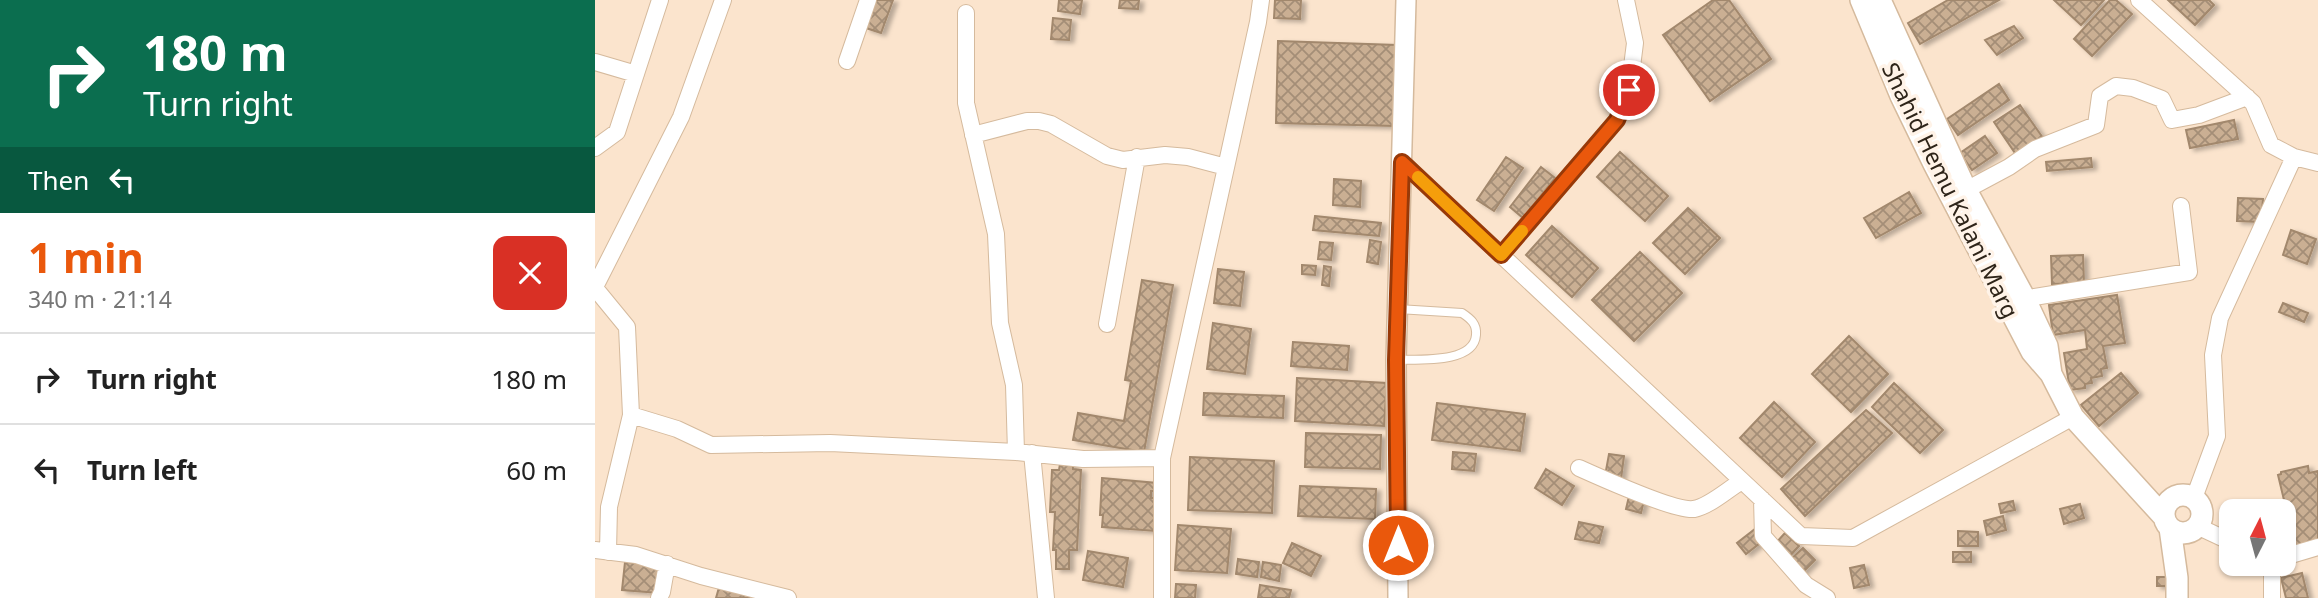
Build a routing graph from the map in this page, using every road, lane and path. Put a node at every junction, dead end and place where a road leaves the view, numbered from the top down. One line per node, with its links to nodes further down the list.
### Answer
1 (660, 0): 13 (street)
2 (723, 0): 25 (street)
3 (868, 0): 11 (street)
4 (1261, 0): 21 (street)
5 (1406, 0): 19 (street)
6 (1626, 0): 24 (street)
7 (1861, 0): 26 (main road, Shahid Hemu Kalani Marg)
8 (1880, 0): 22 (main road, Shahid Hemu Kalani Marg)
9 (2139, 0): 14 (street)
10 (966, 13): 15 (street)
11 (847, 61)
12 (595, 62): 13 (street)
13 (636, 74): 16 (street)
14 (2247, 97): 17 (street); 22 (street)
15 (973, 135): 18 (street); 32 (street)
16 (595, 148)
17 (2294, 156): 20 (street); 36 (street)
18 (1137, 157): 21 (street); 28 (street)
19 (1402, 162): 24 (street); 27 (street)
20 (2318, 163)
21 (1226, 167): 33 (street)
22 (1966, 190): 26 (main road, Shahid Hemu Kalani Marg)
23 (2181, 206): 26 (street)
24 (1501, 255): 35 (street)
25 (595, 287): 30 (street)
26 (2016, 300): 31 (main road, Shahid Hemu Kalani Marg)
27 (1398, 309): 29 (street); 29 (lane)
28 (1107, 324)
29 (1396, 360): 50 (street)
30 (631, 415): 32 (street); 42 (street)
31 (2073, 417): 37 (street); 38 (main road, Shahid Hemu Kalani Marg)
32 (1024, 453): 33 (street); 48 (street)
33 (1161, 458): 49 (street)
34 (1580, 468): 35 (street)
35 (1742, 481): 37 (street)
36 (2194, 498): 38 (main road); 39 (main road)
37 (1762, 499): 51 (street)
38 (2167, 523): 39 (main road); 52 (main road)
39 (2199, 527): 40 (street)
40 (2219, 536)
41 (2318, 547): 43 (street)
42 (601, 551): 44 (street)
43 (2296, 553)
44 (667, 564): 46 (street); 47 (street)
45 (2272, 576): 53 (street)
46 (659, 598)
47 (788, 598)
48 (1047, 598)
49 (1162, 598)
50 (1398, 598)
51 (1827, 598)
52 (2177, 598)
53 (2272, 598)

